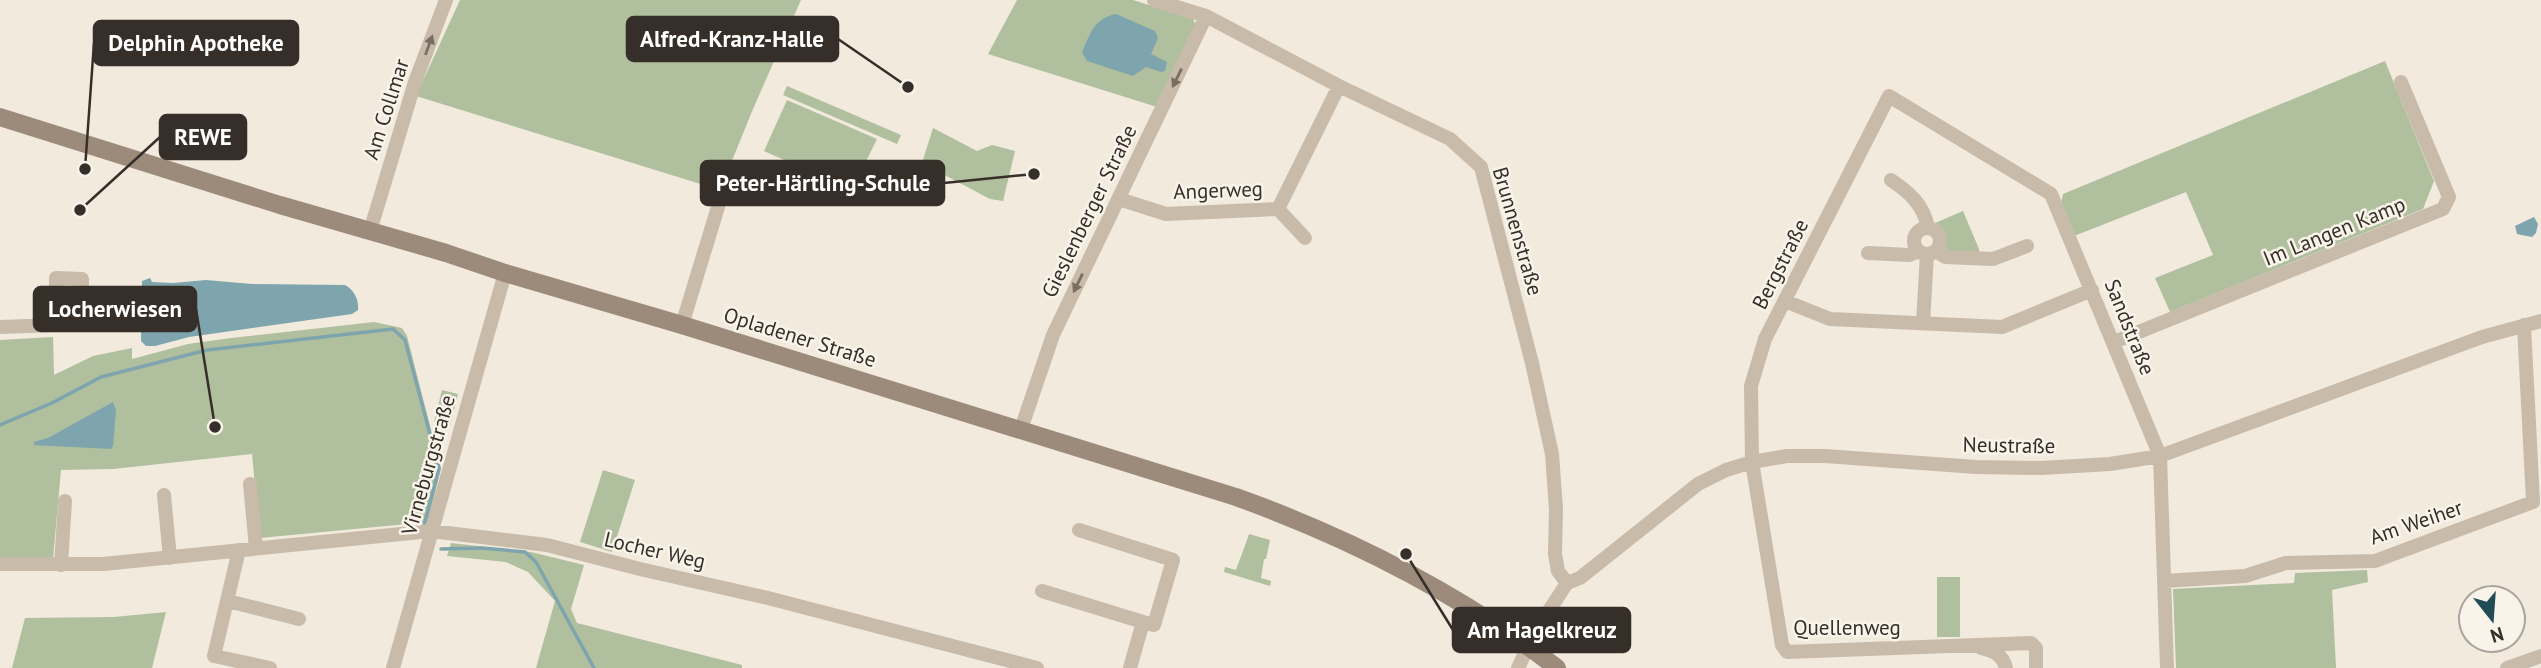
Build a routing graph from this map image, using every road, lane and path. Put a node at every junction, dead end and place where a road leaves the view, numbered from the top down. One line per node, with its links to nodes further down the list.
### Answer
1 (446, 0): 13 (street, Am Collmar, one-way to 1)
2 (1154, 0): 3 (street, Brunnenstraße)
3 (1206, 16): 5 (street, Brunnenstraße); 9 (street, Gieslenberger Straße, one-way to 9)
4 (2401, 82): 27 (street, Im Langen Kamp)
5 (1339, 86): 11 (street, Angerweg); 43 (street, Brunnenstraße)
6 (1889, 96): 19 (street, Sandstraße); 20 (street, Bergstraße)
7 (0, 117): 13 (main road, Opladener Straße)
8 (1891, 180): 12 (street)
9 (1119, 199): 11 (street, Angerweg); 28 (street, Gieslenberger Straße, one-way to 28)
10 (718, 207): 24 (street)
11 (1278, 209): 14 (street, Angerweg)
12 (1928, 228): 16 (street); 16 (street)
13 (370, 231): 18 (main road, Opladener Straße)
14 (1305, 238)
15 (2027, 246): 16 (street)
16 (1927, 252): 17 (street); 23 (street)
17 (1868, 253)
18 (505, 274): 24 (main road, Opladener Straße); 36 (street, Virneburgstraße)
19 (2092, 290): 23 (street); 27 (street, Sandstraße)
20 (1785, 301): 23 (street); 30 (street, Bergstraße)
21 (2541, 321): 25 (street, Neustraße)
22 (56, 323): 26 (street)
23 (1923, 323)
24 (682, 325): 28 (main road, Opladener Straße)
25 (2524, 325): 29 (street, Neustraße); 31 (street, Am Weiher)
26 (0, 327)
27 (2114, 342): 29 (street, Sandstraße)
28 (1021, 429): 49 (main road, Opladener Straße)
29 (2160, 456): 30 (street, Neustraße); 42 (street, Sandstraße)
30 (1752, 462): 43 (street, Neustraße); 48 (street, Quellenweg)
31 (2536, 481): 42 (street, Am Weiher)
32 (250, 484): 37 (street)
33 (164, 495): 39 (street)
34 (65, 501): 41 (street)
35 (1079, 530): 47 (street)
36 (431, 531): 37 (street, Locher Weg); 53 (street, Virneburgstraße); 54 (street, Locher Weg)
37 (256, 548): 38 (street, Locher Weg)
38 (239, 550): 39 (street, Locher Weg); 45 (street)
39 (170, 558): 41 (street, Locher Weg)
40 (0, 564): 41 (street, Locher Weg)
41 (61, 565)
42 (2164, 581): 60 (street, Sandstraße)
43 (1567, 583): 49 (street, Neustraße)
44 (1042, 591): 47 (street)
45 (228, 601): 46 (street); 51 (street)
46 (299, 619)
47 (1143, 622): 55 (street)
48 (1973, 645): 58 (street, Quellenweg); 59 (street, Quellenweg)
49 (1527, 646): 56 (street, Neustraße); 57 (main road, Opladener Straße)
50 (2541, 656): 61 (street)
51 (252, 666): 52 (street)
52 (270, 668)
53 (393, 668)
54 (1037, 668)
55 (1130, 668)
56 (1518, 668)
57 (1557, 668)
58 (2006, 668)
59 (2036, 668)
60 (2167, 668)
61 (2507, 668)

